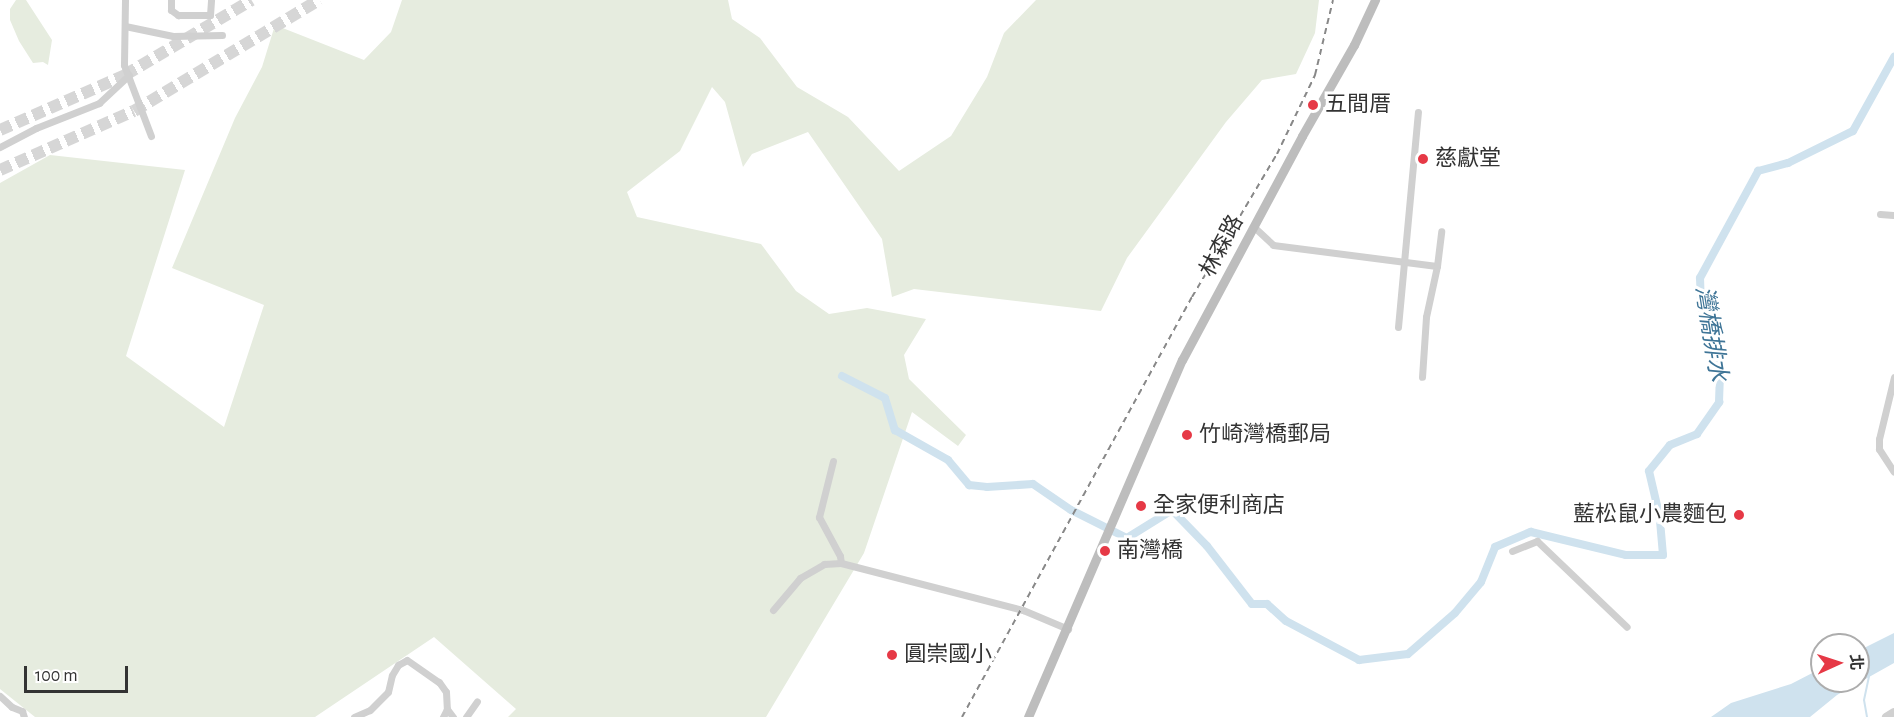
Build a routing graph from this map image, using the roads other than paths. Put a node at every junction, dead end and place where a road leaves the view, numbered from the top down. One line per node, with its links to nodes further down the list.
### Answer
1 (125, 0): 5 (street)
2 (171, 0): 3 (street)
3 (211, 0)
4 (1375, 0): 13 (main road, 林森路)
5 (124, 26): 6 (street); 7 (street)
6 (222, 36)
7 (129, 75): 9 (street); 10 (street)
8 (1418, 112): 15 (street)
9 (151, 136)
10 (0, 147)
11 (1880, 214): 12 (street)
12 (1893, 215)
13 (1254, 227): 15 (street); 26 (main road, 林森路)
14 (1441, 231): 16 (street)
15 (1404, 261): 16 (street); 17 (street)
16 (1437, 266): 18 (street)
17 (1398, 327)
18 (1422, 377)
19 (1894, 377): 21 (street)
20 (833, 461): 23 (street)
21 (1894, 472)
22 (1512, 551): 25 (street)
23 (841, 563): 24 (street); 26 (street)
24 (773, 610)
25 (1627, 627)
26 (1068, 629): 36 (main road)
27 (0, 696): 31 (street)
28 (477, 701): 35 (street)
29 (447, 710): 32 (street); 33 (street); 34 (street)
30 (1894, 712): 37 (street)
31 (24, 717)
32 (354, 717)
33 (443, 717)
34 (453, 717)
35 (466, 717)
36 (1028, 717)
37 (1886, 717)

